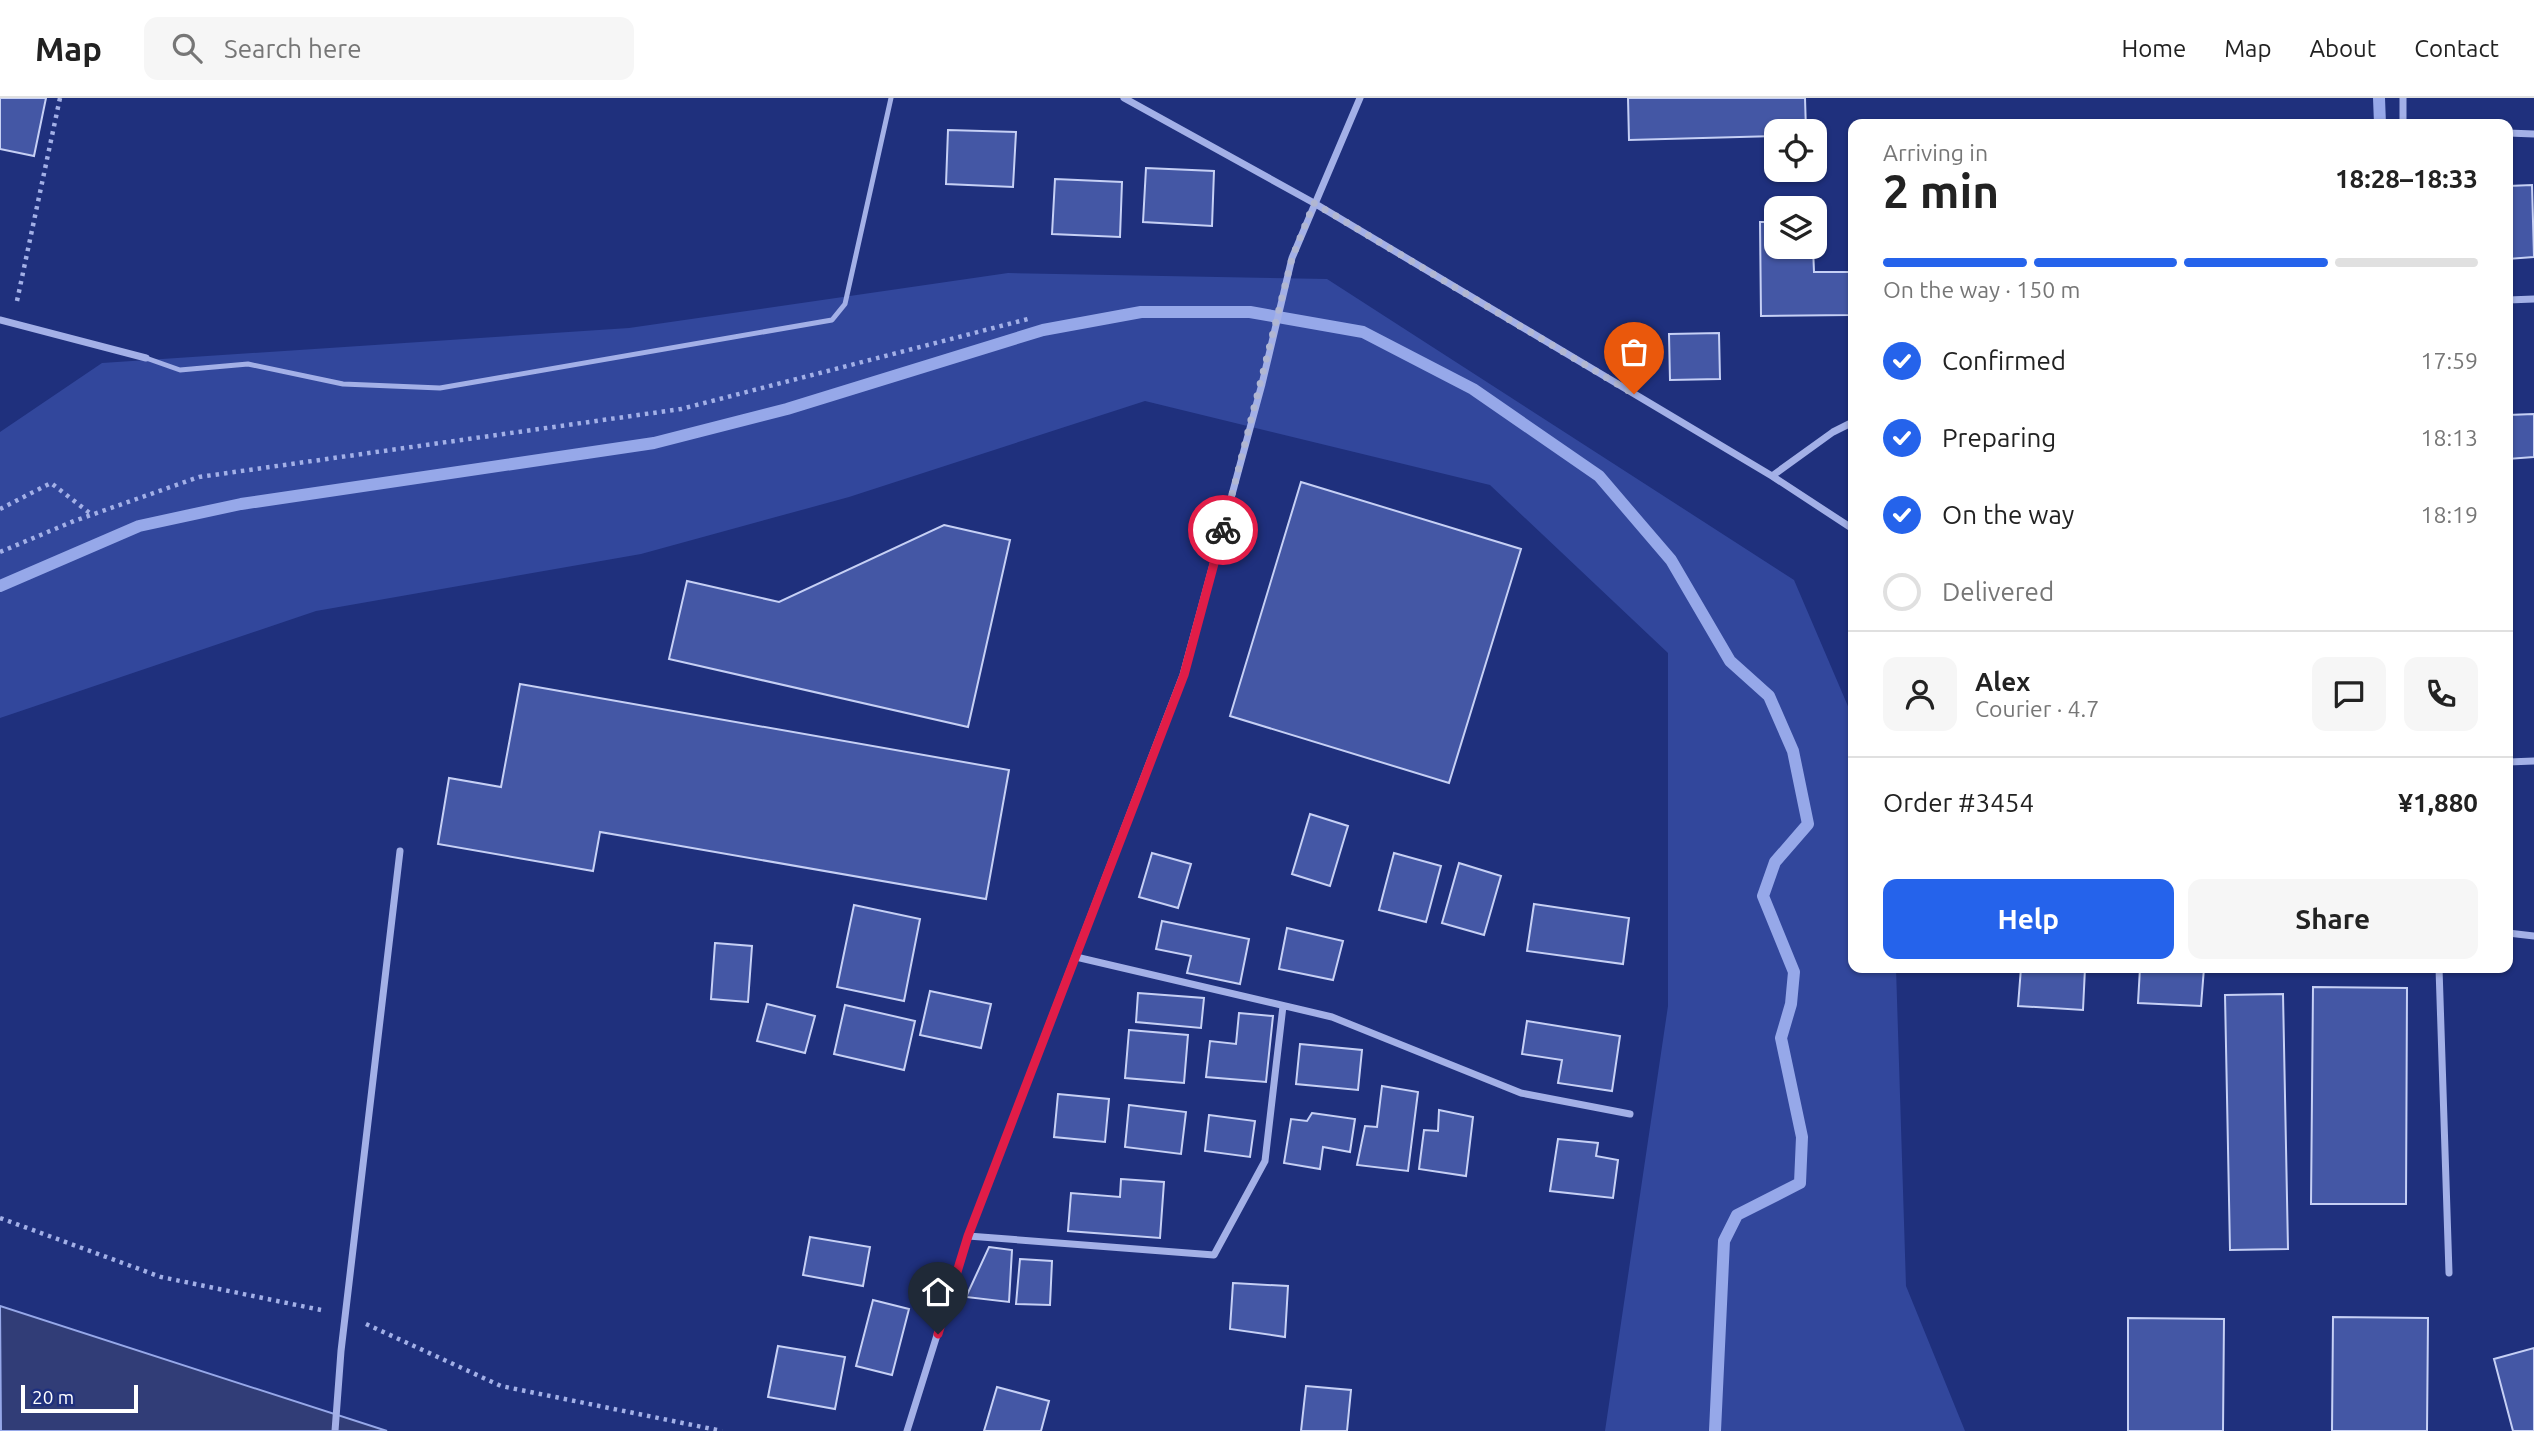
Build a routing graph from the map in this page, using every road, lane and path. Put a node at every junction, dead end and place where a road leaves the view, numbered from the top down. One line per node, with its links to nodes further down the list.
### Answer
1 (60, 98): 14 (path)
2 (891, 98): 15 (lane)
3 (1124, 98): 9 (street)
4 (1360, 98): 9 (street)
5 (2403, 98): 6 (street)
6 (2403, 119)
7 (2513, 133): 8 (street)
8 (2534, 134)
9 (1314, 203): 17 (street); 27 (street)
10 (2534, 299): 11 (street)
11 (2513, 300)
12 (1028, 319): 19 (path)
13 (0, 320): 14 (street)
14 (12, 323): 15 (street)
15 (146, 358)
16 (1848, 424): 17 (street)
17 (1772, 477): 20 (street)
18 (0, 509): 19 (path)
19 (92, 515): 21 (path)
20 (1848, 526)
21 (0, 552)
22 (2534, 761): 23 (street)
23 (2513, 762)
24 (400, 851): 33 (street)
25 (2513, 934): 26 (street)
26 (2534, 936)
27 (1076, 957): 29 (street); 31 (street)
28 (2438, 973): 32 (street)
29 (1283, 1006): 30 (street); 31 (street)
30 (1630, 1114)
31 (968, 1236): 34 (street)
32 (2449, 1273)
33 (335, 1431)
34 (907, 1431)

